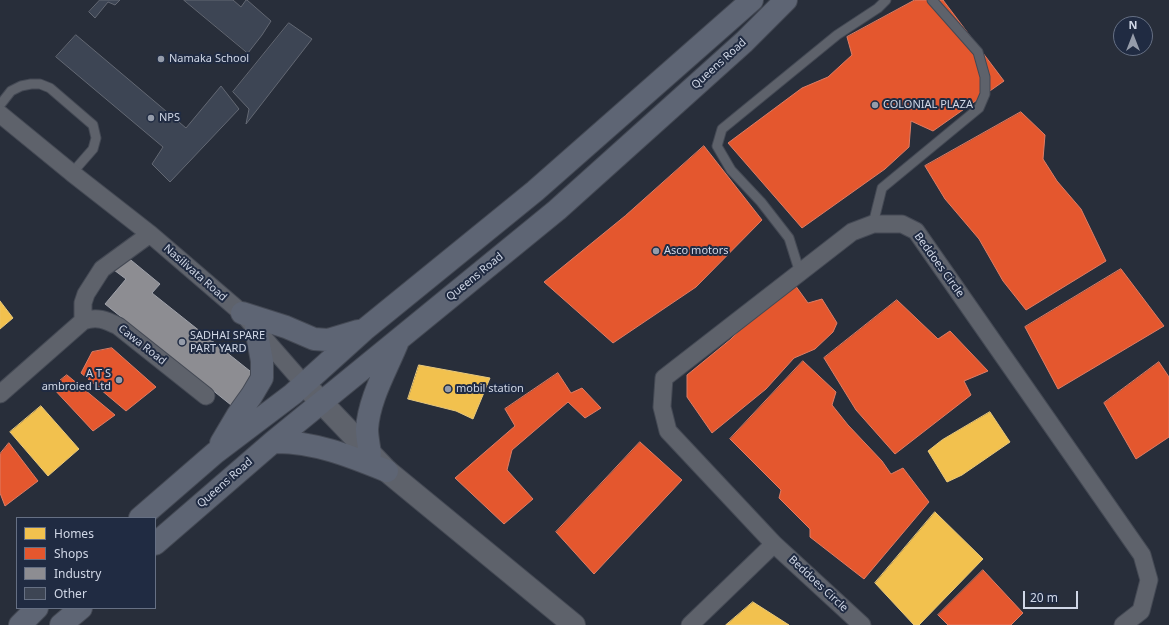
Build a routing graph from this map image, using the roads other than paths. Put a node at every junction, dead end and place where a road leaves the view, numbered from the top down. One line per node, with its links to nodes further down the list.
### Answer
1 (752, 0): 14 (main road)
2 (786, 0): 15 (main road, Queens Road)
3 (886, 0): 10 (lane)
4 (932, 0): 8 (lane)
5 (0, 105): 7 (lane)
6 (0, 114): 7 (street, Nasilivata Road)
7 (72, 173): 9 (street, Nasilivata Road)
8 (873, 224): 10 (street, Beddoes Circle); 34 (street, Beddoes Circle)
9 (150, 234): 11 (street, Nasilivata Road); 12 (street)
10 (800, 273): 26 (street, Beddoes Circle)
11 (242, 314): 13 (street, Nasilivata Road); 14 (main road)
12 (84, 321): 17 (street); 18 (street, Cawa Road)
13 (256, 329): 16 (street, Nasilivata Road); 21 (main road)
14 (364, 330): 16 (main road)
15 (399, 338): 19 (main road, Queens Road); 22 (main road)
16 (304, 384): 19 (main road, Nasilivata Road); 21 (main road)
17 (0, 394)
18 (206, 396)
19 (321, 402): 20 (main road, Queens Road); 22 (main road, Nasilivata Road)
20 (273, 442): 23 (main road); 25 (main road, Queens Road)
21 (215, 453): 24 (main road)
22 (370, 454): 23 (main road, Nasilivata Road)
23 (387, 472): 31 (main road, Nasilivata Road)
24 (141, 517)
25 (156, 543)
26 (774, 544): 32 (street); 33 (street, Beddoes Circle)
27 (36, 609): 29 (main road)
28 (80, 609): 30 (main road)
29 (20, 625)
30 (61, 625)
31 (574, 625)
32 (690, 625)
33 (862, 625)
34 (1123, 625)

